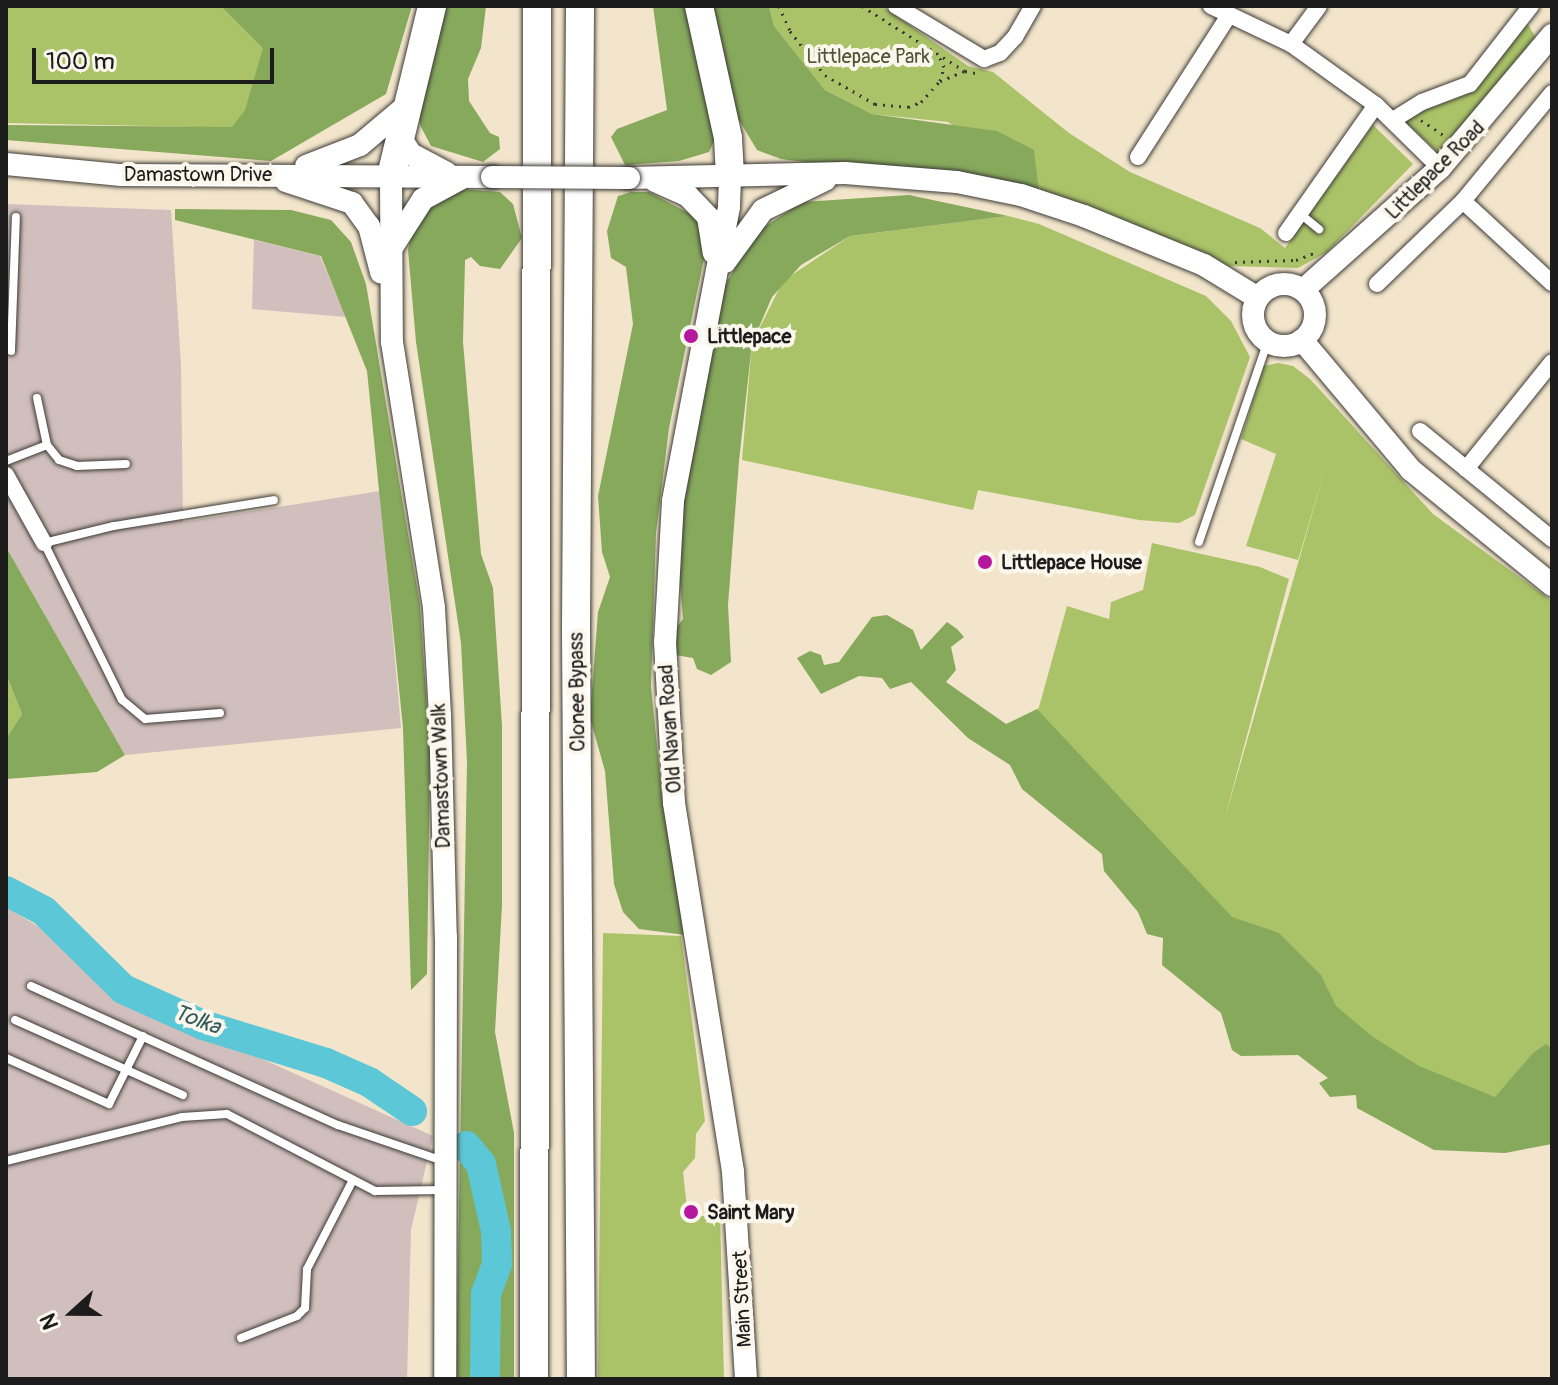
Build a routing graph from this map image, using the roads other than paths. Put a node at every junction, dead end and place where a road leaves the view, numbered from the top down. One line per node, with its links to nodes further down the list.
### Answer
1 (432, 6): 15 (highway)
2 (537, 6): 70 (highway, Clonee Bypass)
3 (580, 6): 71 (highway, Clonee Bypass)
4 (699, 6): 25 (highway)
5 (896, 6): 6 (street)
6 (1033, 6)
7 (1211, 6): 10 (street)
8 (1319, 6): 12 (street)
9 (1531, 6): 16 (street)
10 (1229, 15): 12 (street); 18 (street)
11 (1552, 35): 19 (main road, Littlepace Road)
12 (1291, 44): 14 (street)
13 (1552, 93): 27 (street)
14 (1376, 105): 16 (street); 28 (street)
15 (405, 107): 17 (highway); 22 (main road)
16 (1400, 115): 19 (street)
17 (398, 134): 23 (highway); 24 (main road)
18 (1138, 157)
19 (1434, 162): 36 (main road, Littlepace Road)
20 (6, 164): 22 (main road, Damastown Drive)
21 (845, 173): 25 (main road, Damastown Drive); 35 (main road, Old Navan Road); 37 (main road, Damastown Drive)
22 (262, 175): 23 (main road, Damastown Drive); 41 (main road)
23 (391, 176): 24 (main road, Damastown Drive); 32 (main road, Damastown Walk)
24 (462, 177): 26 (main road, Damastown Drive, bridge); 32 (main road)
25 (730, 177): 26 (main road, Damastown Drive); 35 (main road, Old Navan Road)
26 (639, 178): 35 (main road)
27 (1463, 201): 33 (street); 34 (street)
28 (1299, 213): 30 (lane); 31 (street)
29 (16, 217): 38 (lane)
30 (1319, 229)
31 (1286, 233)
32 (391, 250): 41 (main road, Damastown Walk)
33 (1552, 283)
34 (1377, 284)
35 (713, 286): 65 (main road, Old Navan Road)
36 (1303, 290): 37 (main road); 39 (main road)
37 (1258, 298): 40 (main road)
38 (9, 316): 42 (lane)
39 (1302, 340): 40 (main road); 55 (main road)
40 (1268, 341): 53 (lane)
41 (392, 342): 64 (main road, Damastown Walk)
42 (11, 351)
43 (1552, 362): 49 (street)
44 (37, 398): 46 (lane)
45 (1420, 431): 49 (street)
46 (47, 445): 47 (lane); 48 (lane)
47 (6, 461)
48 (126, 464)
49 (1466, 469): 52 (street)
50 (6, 475): 54 (street)
51 (274, 500): 54 (lane)
52 (1552, 539)
53 (1199, 542)
54 (44, 543): 56 (lane)
55 (1552, 585)
56 (220, 713)
57 (31, 986): 59 (lane)
58 (15, 1020): 61 (lane)
59 (143, 1036): 61 (lane); 64 (lane)
60 (6, 1058): 61 (lane)
61 (126, 1071): 62 (lane)
62 (183, 1095)
63 (6, 1161): 66 (lane)
64 (447, 1162): 67 (main road, Damastown Walk)
65 (733, 1172): 72 (main road, Main Street)
66 (353, 1180): 67 (lane); 68 (lane)
67 (447, 1189): 69 (main road, Damastown Walk)
68 (241, 1338)
69 (445, 1379)
70 (534, 1379)
71 (581, 1379)
72 (746, 1379)

